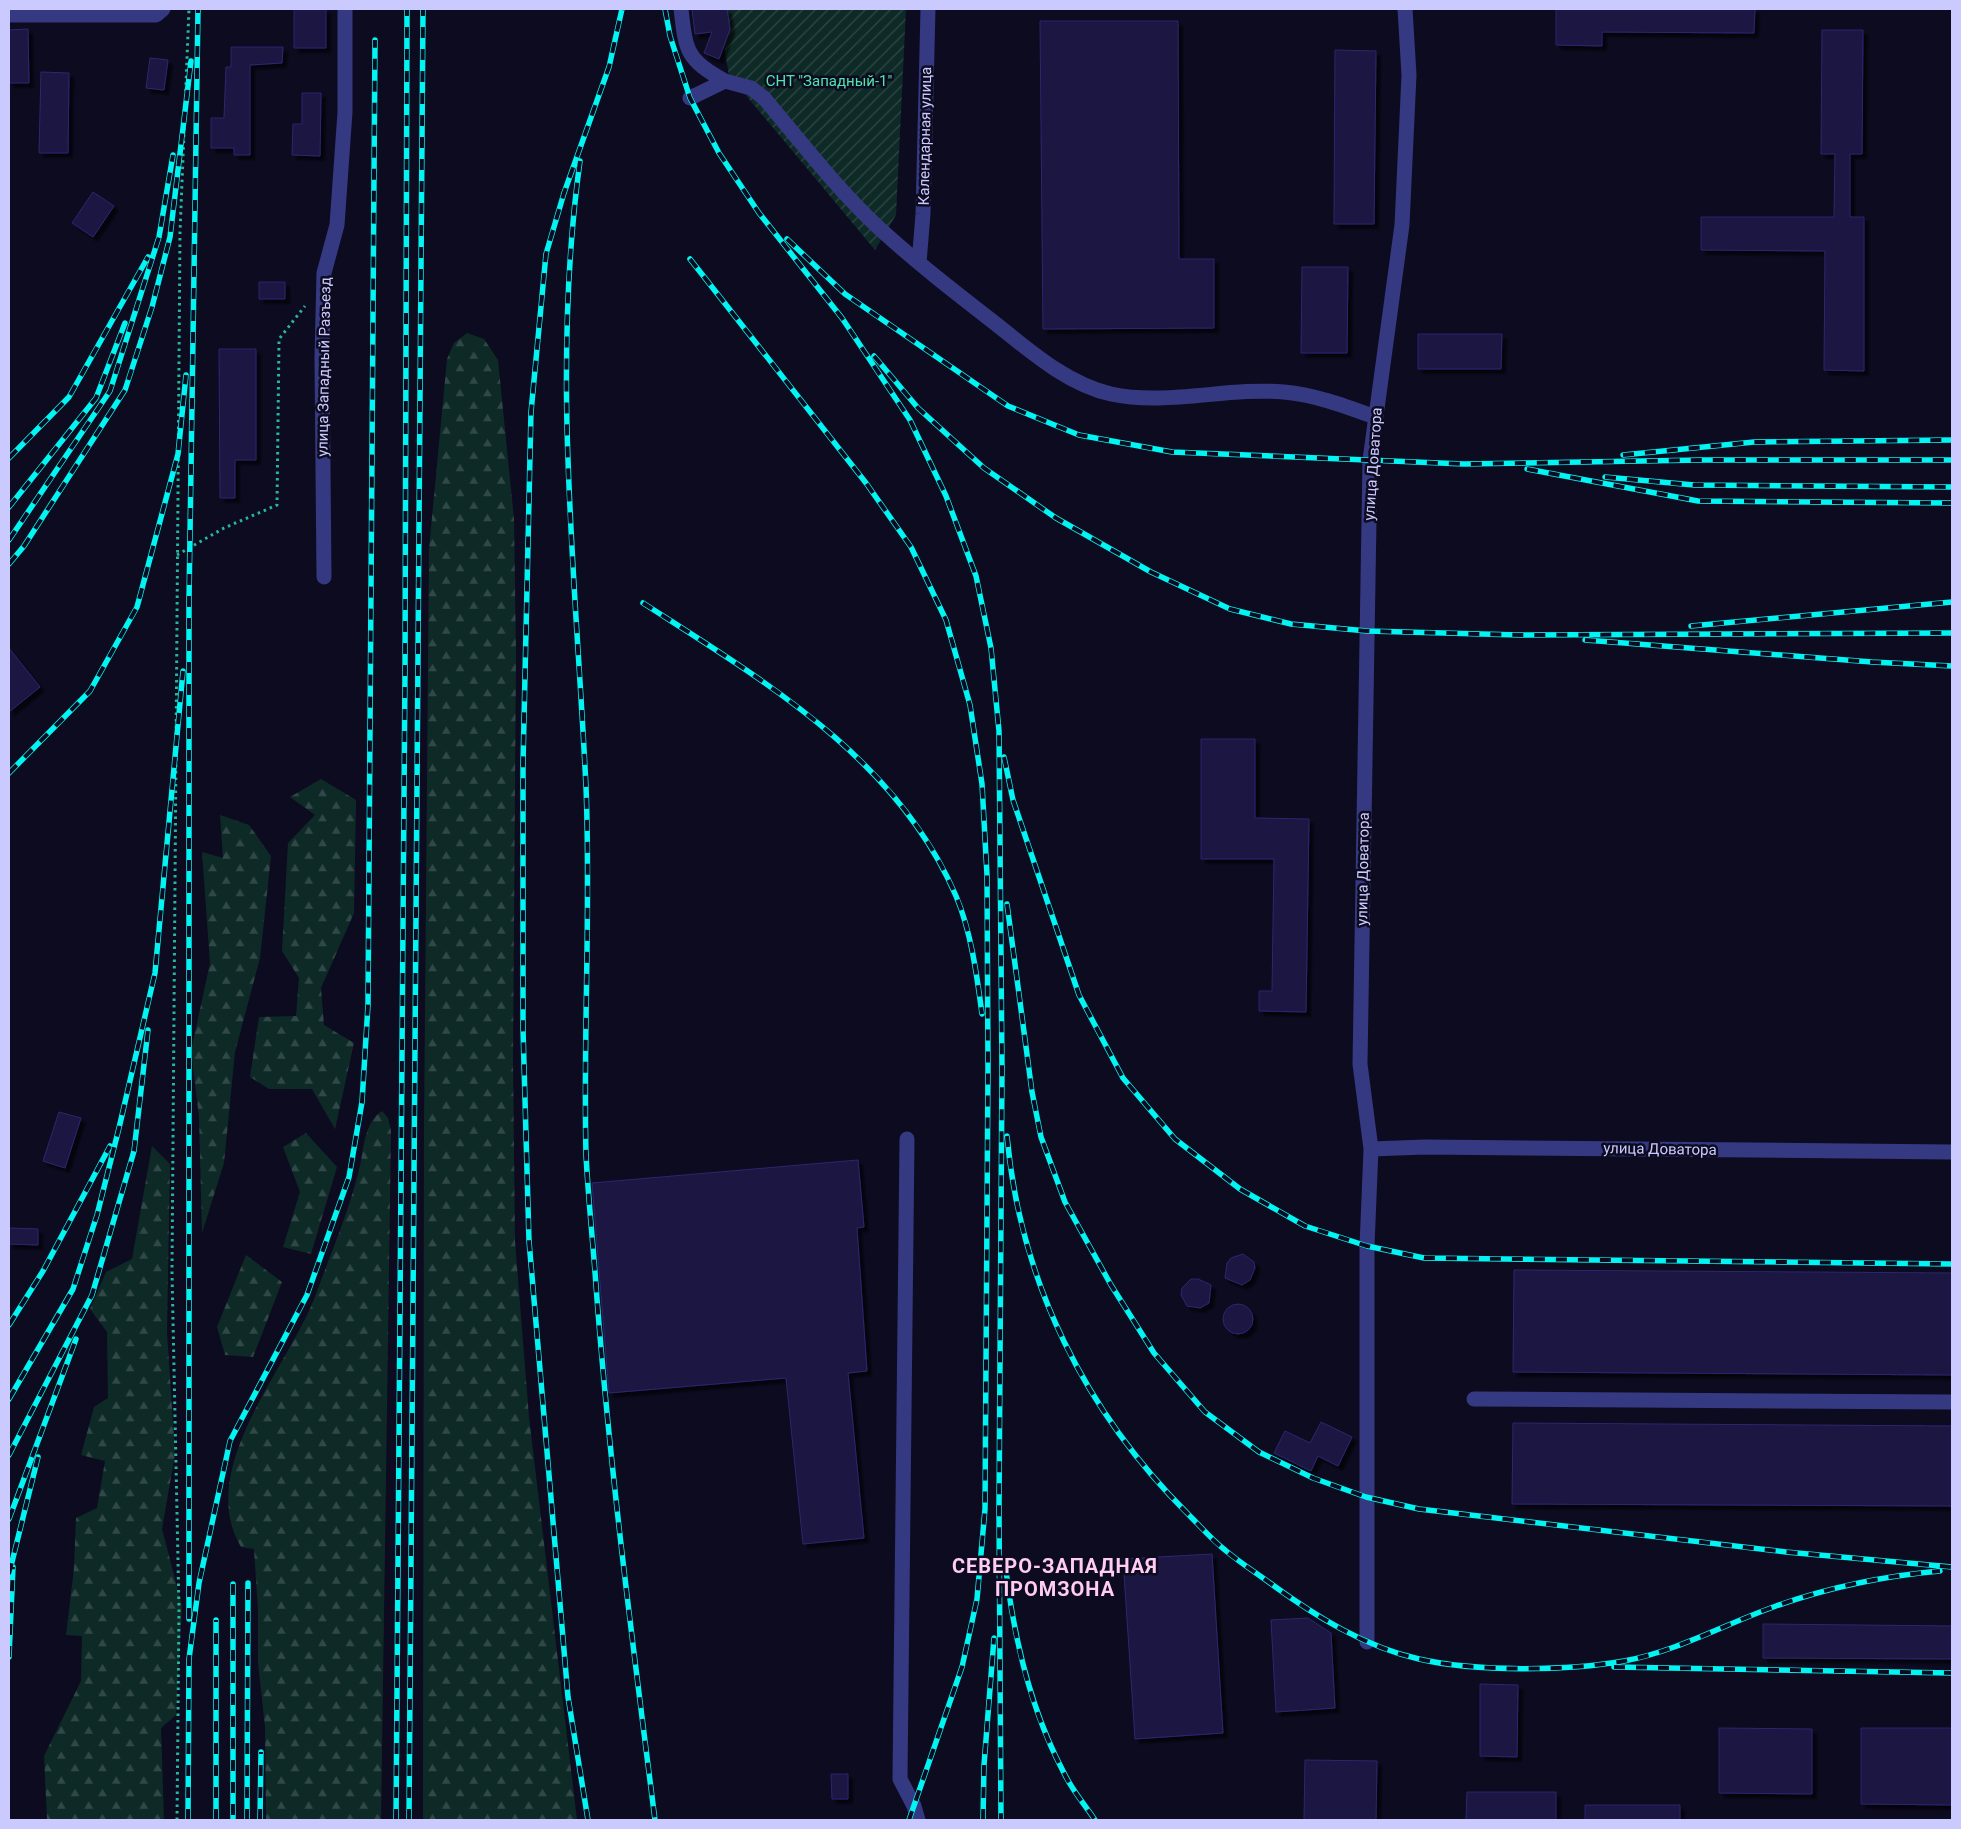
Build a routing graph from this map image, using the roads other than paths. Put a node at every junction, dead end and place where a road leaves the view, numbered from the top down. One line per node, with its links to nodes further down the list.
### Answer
1 (163, 9): 6 (street)
2 (345, 9): 11 (street, улица Западный Разъезд)
3 (681, 9): 7 (street)
4 (928, 9): 9 (street, Календарная улица)
5 (1405, 9): 10 (street, улица Доватора)
6 (9, 14)
7 (725, 81): 8 (street); 9 (street)
8 (690, 98)
9 (918, 263): 10 (street)
10 (1375, 417): 13 (street, улица Доватора)
11 (324, 577)
12 (907, 1140): 18 (street)
13 (1371, 1149): 14 (street, улица Доватора); 17 (street)
14 (1952, 1152)
15 (1474, 1399): 16 (street)
16 (1952, 1402)
17 (1367, 1642)
18 (918, 1820)

